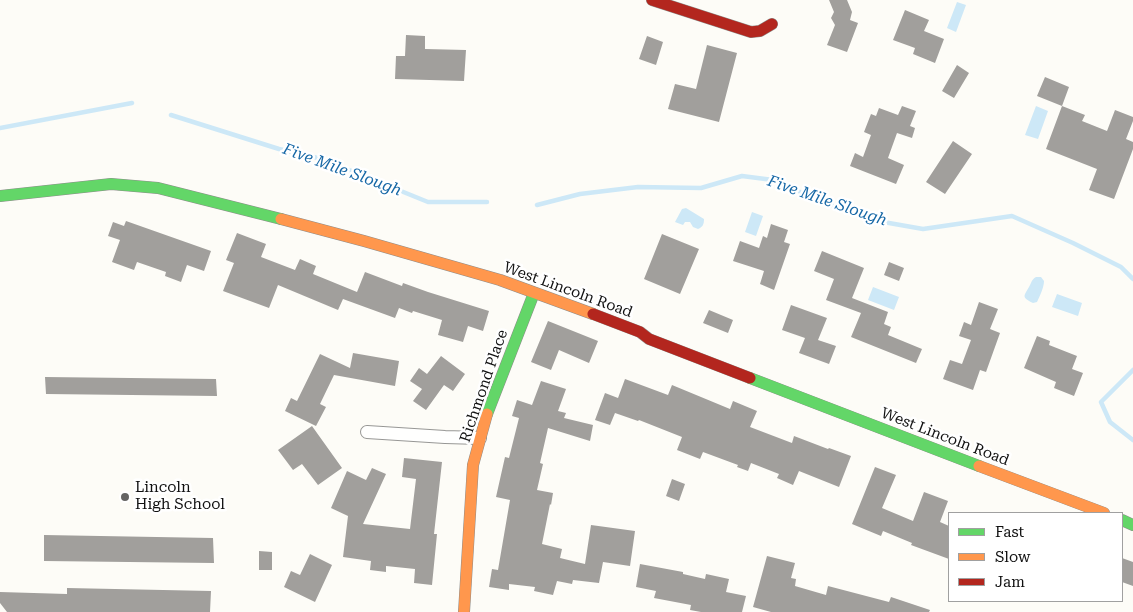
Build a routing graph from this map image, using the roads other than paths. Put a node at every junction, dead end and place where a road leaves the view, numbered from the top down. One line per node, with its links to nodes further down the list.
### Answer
1 (652, 0): 2 (street)
2 (772, 24)
3 (0, 196): 4 (street, West Lincoln Road)
4 (534, 292): 6 (street, Richmond Place); 7 (street, West Lincoln Road)
5 (367, 432): 6 (street)
6 (480, 438): 8 (street, Richmond Place)
7 (1101, 512)
8 (464, 612)

